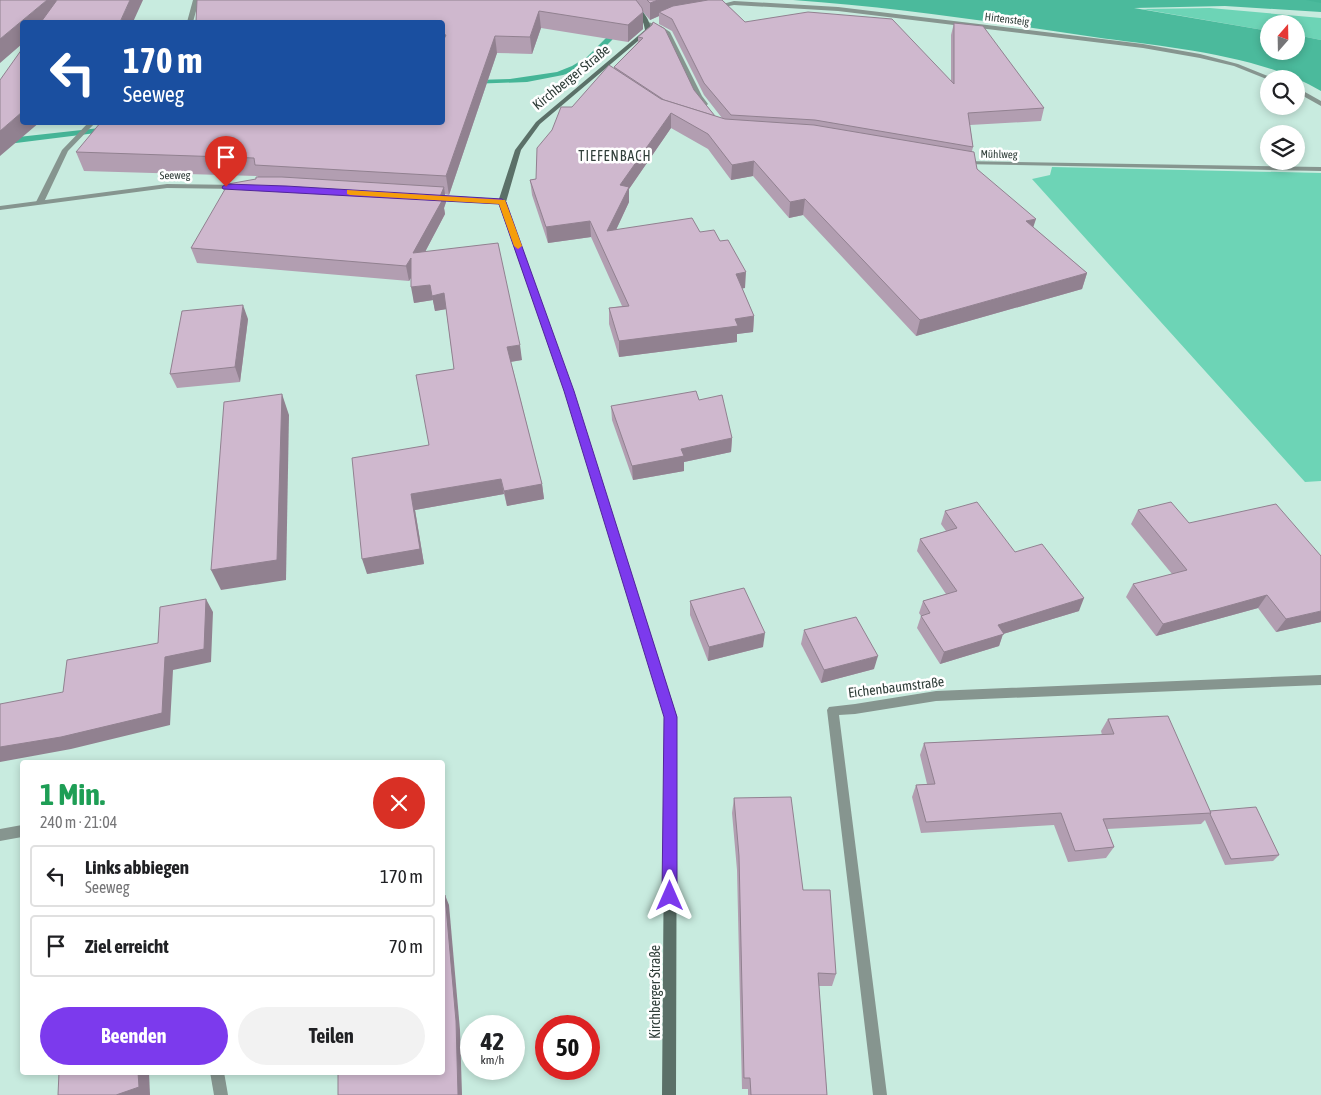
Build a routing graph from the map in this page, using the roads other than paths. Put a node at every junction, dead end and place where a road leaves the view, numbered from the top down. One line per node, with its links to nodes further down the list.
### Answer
1 (196, 0): 5 (street)
2 (628, 2): 6 (main road)
3 (707, 8): 8 (street, Hirtensteig)
4 (664, 18): 6 (street)
5 (191, 20)
6 (646, 20): 7 (main road, Kirchberger Straße); 12 (street)
7 (601, 70): 9 (street); 19 (main road, Kirchberger Straße)
8 (1260, 74)
9 (611, 75)
10 (1305, 94): 11 (street)
11 (1321, 104)
12 (710, 110)
13 (89, 125): 18 (street)
14 (951, 161): 15 (street, Mühlweg)
15 (1321, 169)
16 (246, 187): 18 (street, Seeweg)
17 (424, 197): 19 (street)
18 (40, 202): 20 (street, Seeweg)
19 (502, 202): 26 (main road, Kirchberger Straße)
20 (0, 208)
21 (1321, 680): 27 (street, Eichenbaumstraße)
22 (20, 831): 23 (street)
23 (0, 835)
24 (218, 1075): 25 (street)
25 (221, 1095)
26 (668, 1095)
27 (880, 1095)

